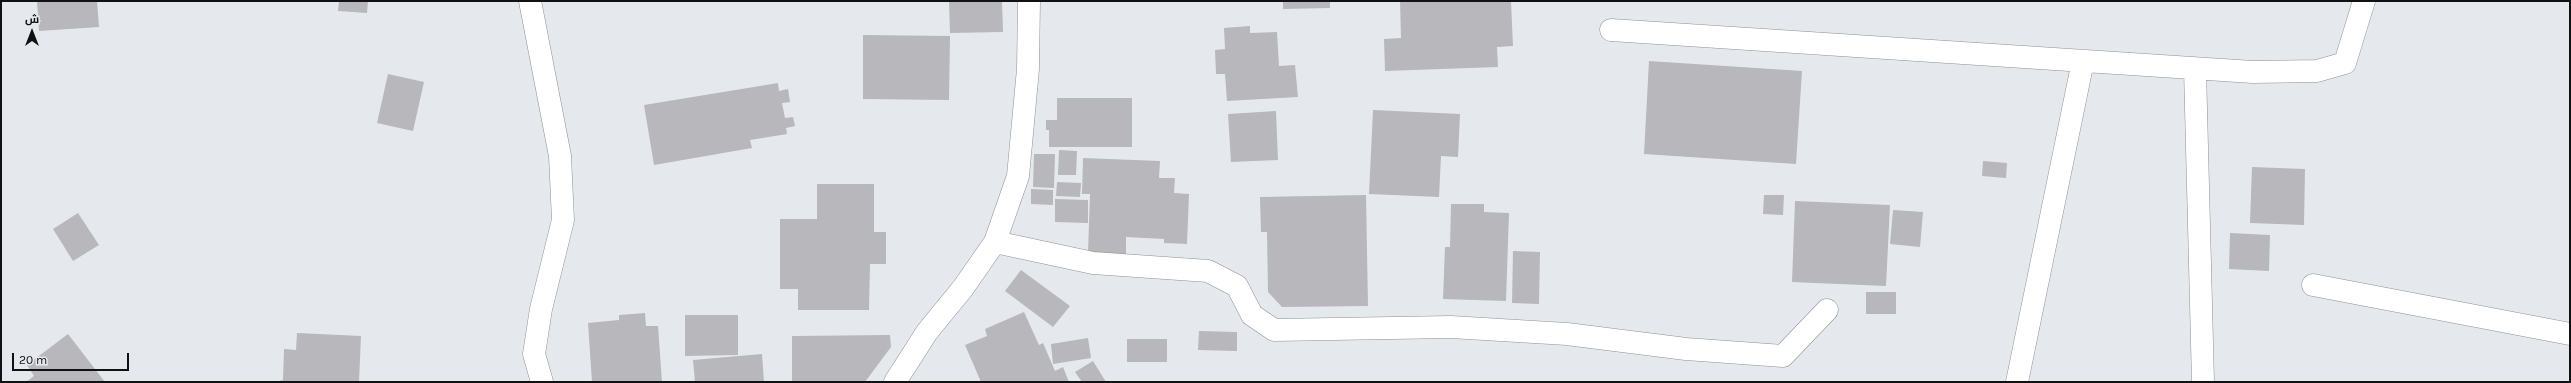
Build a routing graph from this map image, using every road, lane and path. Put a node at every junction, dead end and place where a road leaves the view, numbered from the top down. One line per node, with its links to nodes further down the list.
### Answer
1 (530, 1): 11 (street)
2 (1029, 1): 7 (street)
3 (2364, 1): 6 (street)
4 (1610, 30): 5 (street)
5 (2083, 61): 6 (street); 13 (street)
6 (2195, 69): 14 (street)
7 (995, 242): 9 (street); 12 (street)
8 (2313, 285): 10 (street)
9 (1827, 310)
10 (2570, 334)
11 (542, 382)
12 (895, 382)
13 (2017, 382)
14 (2203, 382)

